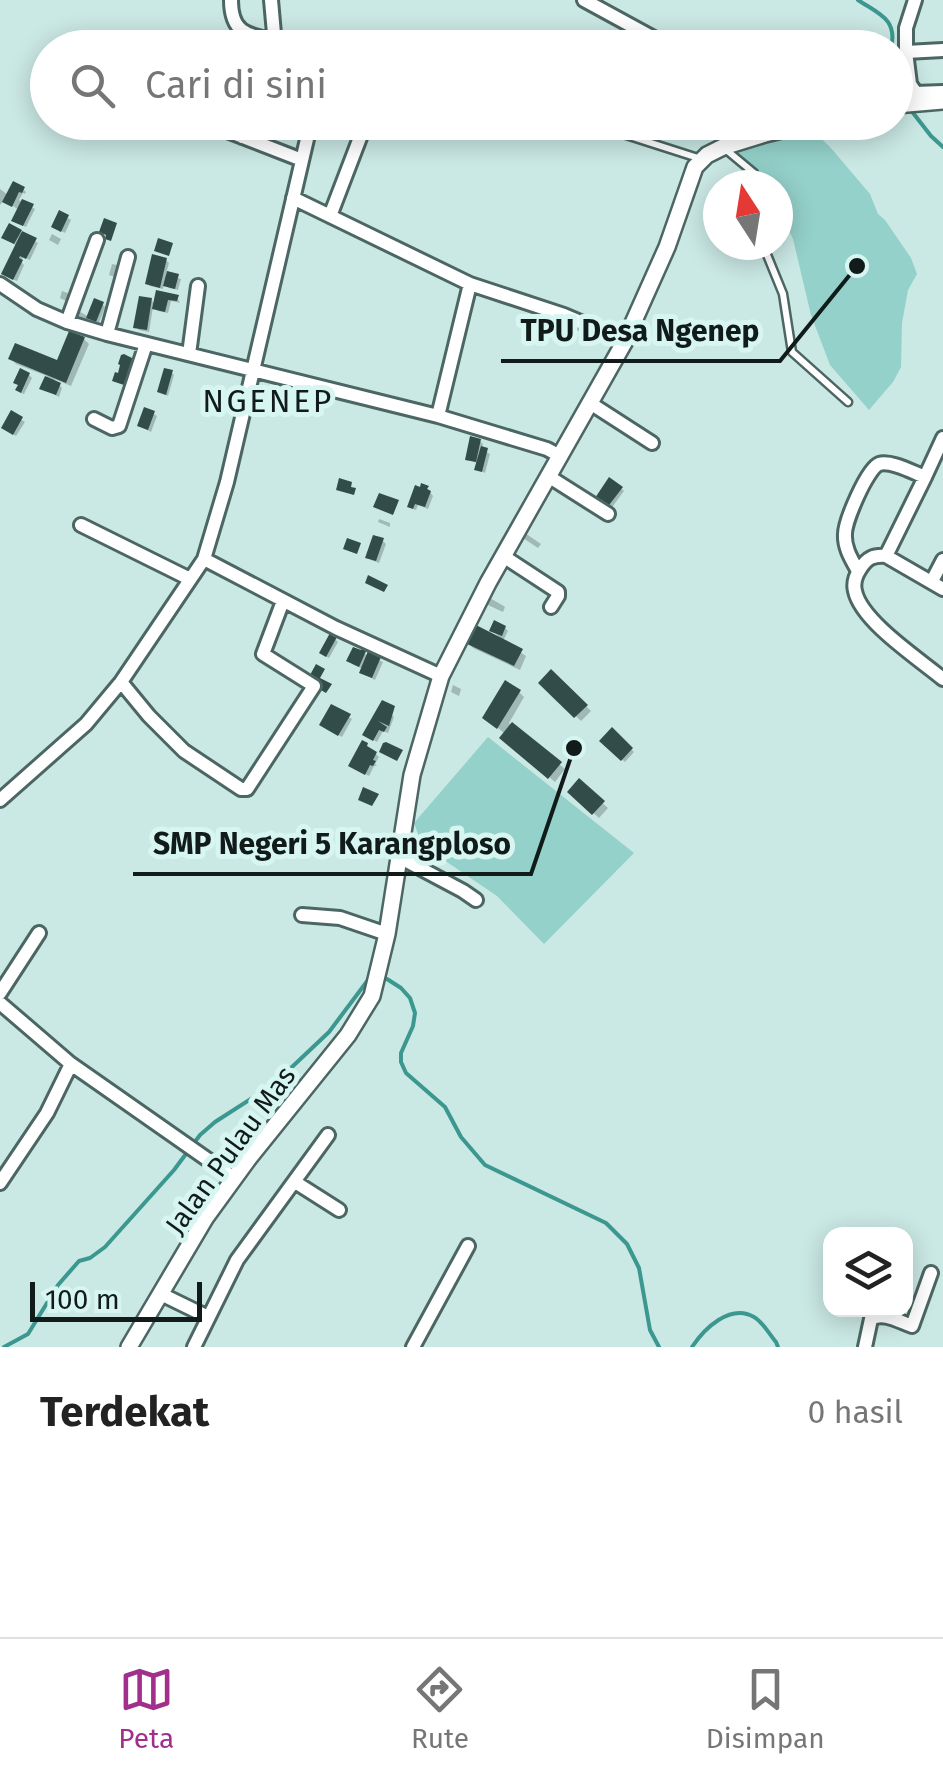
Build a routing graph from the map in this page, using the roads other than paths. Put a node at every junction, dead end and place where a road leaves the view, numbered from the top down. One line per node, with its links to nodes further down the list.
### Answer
1 (232, 0): 5 (street)
2 (272, 0): 6 (street)
3 (584, 0): 7 (street)
4 (915, 0): 8 (street)
5 (242, 30)
6 (274, 30)
7 (639, 30)
8 (906, 30)
9 (943, 50): 10 (street)
10 (913, 52)
11 (943, 92): 12 (street)
12 (913, 100)
13 (913, 101): 14 (street)
14 (943, 101)
15 (250, 140): 21 (street)
16 (307, 140): 21 (street)
17 (359, 140): 25 (street)
18 (641, 140): 22 (lane)
19 (738, 140): 20 (street)
20 (723, 147): 22 (street); 23 (lane)
21 (302, 160): 24 (street)
22 (702, 160): 34 (street, Jalan Pulau Mas)
23 (750, 170)
24 (293, 198): 25 (street); 37 (street)
25 (330, 216): 29 (street)
26 (97, 240): 32 (street)
27 (128, 257): 33 (street)
28 (769, 260): 38 (lane)
29 (470, 284): 34 (street); 40 (street)
30 (198, 286): 36 (street)
31 (2, 291): 32 (street)
32 (67, 322): 33 (street)
33 (107, 334): 35 (street)
34 (624, 341): 39 (street, Jalan Pulau Mas)
35 (146, 344): 36 (street); 41 (street)
36 (189, 354): 37 (street)
37 (252, 369): 40 (street); 53 (street)
38 (848, 402)
39 (590, 403): 43 (street); 44 (street, Jalan Pulau Mas)
40 (438, 416): 44 (street)
41 (94, 419)
42 (943, 438): 46 (street)
43 (652, 443)
44 (560, 456): 45 (street, Jalan Pulau Mas)
45 (548, 476): 47 (street); 50 (street, Jalan Pulau Mas)
46 (924, 477): 49 (street); 51 (street)
47 (608, 514)
48 (81, 525): 56 (street)
49 (847, 547): 52 (street); 55 (street)
50 (503, 556): 59 (street); 60 (street, Jalan Pulau Mas)
51 (886, 556): 52 (street); 57 (street)
52 (869, 558): 55 (street)
53 (204, 559): 56 (street); 58 (street)
54 (943, 560): 57 (street)
55 (858, 571): 61 (street)
56 (190, 579): 62 (street)
57 (938, 585)
58 (283, 601): 60 (street); 62 (street)
59 (551, 607)
60 (441, 676): 64 (street, Jalan Pulau Mas)
61 (943, 679)
62 (121, 682): 63 (street)
63 (0, 800)
64 (399, 857): 65 (street); 68 (street, Jalan Pulau Mas)
65 (476, 900)
66 (302, 915): 68 (street)
67 (39, 934): 69 (street)
68 (387, 934): 73 (street, Jalan Pulau Mas)
69 (0, 992)
70 (0, 1003): 71 (street)
71 (70, 1064): 73 (street); 74 (street)
72 (328, 1136): 75 (street)
73 (234, 1178): 79 (street, Jalan Pulau Mas)
74 (0, 1182)
75 (295, 1182): 76 (street); 80 (street)
76 (339, 1210)
77 (468, 1246): 83 (street)
78 (931, 1273): 84 (street)
79 (161, 1294): 80 (street); 81 (street, Jalan Pulau Mas)
80 (208, 1318): 82 (street)
81 (129, 1347)
82 (194, 1347)
83 (414, 1347)
84 (864, 1347)

